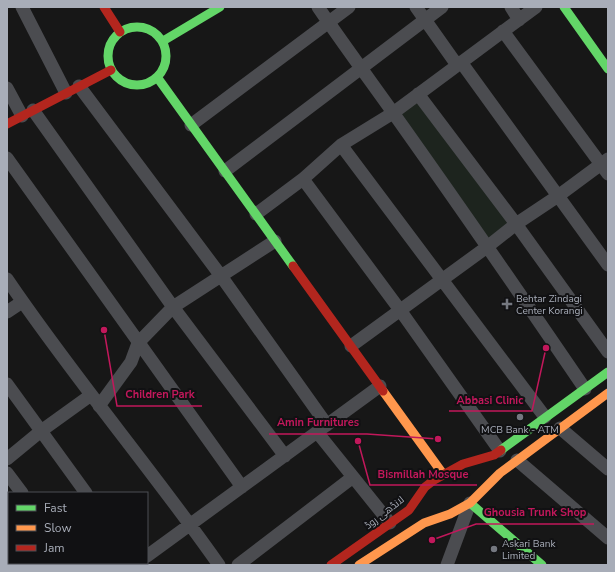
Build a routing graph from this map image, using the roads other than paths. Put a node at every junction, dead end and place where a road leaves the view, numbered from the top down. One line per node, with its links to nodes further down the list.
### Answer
1 (22, 7): 24 (street)
2 (104, 7): 15 (street)
3 (220, 7): 16 (street)
4 (318, 7): 13 (street)
5 (349, 7): 13 (street)
6 (416, 7): 11 (street)
7 (442, 7): 11 (street)
8 (510, 7): 12 (street)
9 (536, 7): 12 (street)
10 (564, 7): 17 (street)
11 (425, 20): 18 (street); 19 (street)
12 (519, 20): 14 (street)
13 (328, 22): 19 (street); 29 (street)
14 (503, 31): 18 (street); 32 (street)
15 (120, 32): 16 (street); 20 (street)
16 (163, 41): 21 (street)
17 (606, 61)
18 (459, 64): 25 (street); 35 (street)
19 (360, 69): 26 (street); 33 (street)
20 (111, 70): 21 (street); 22 (street)
21 (158, 77): 29 (street)
22 (79, 86): 24 (street); 41 (street)
23 (7, 88): 27 (street)
24 (66, 93): 27 (street)
25 (418, 94): 26 (street); 37 (street)
26 (393, 112): 30 (street); 39 (street)
27 (27, 113): 28 (street); 45 (street)
28 (7, 124)
29 (192, 125): 33 (street)
30 (341, 145): 34 (street); 43 (street)
31 (7, 158): 48 (street)
32 (606, 166): 35 (street)
33 (225, 171): 36 (street)
34 (303, 179): 36 (street); 46 (street)
35 (558, 196): 37 (street); 40 (street)
36 (256, 214): 38 (street)
37 (516, 224): 39 (street); 50 (street)
38 (275, 241): 41 (street); 49 (street)
39 (487, 247): 43 (street); 54 (street)
40 (608, 265)
41 (221, 276): 45 (street); 58 (street)
42 (7, 279): 44 (street)
43 (441, 280): 46 (street); 57 (street)
44 (22, 302): 47 (street); 56 (street)
45 (173, 307): 48 (street); 62 (street)
46 (400, 310): 49 (street); 61 (street)
47 (7, 312)
48 (138, 343): 56 (street); 70 (street)
49 (351, 346): 53 (street)
50 (608, 352)
51 (608, 372): 54 (street, لانڈھی روڈ)
52 (7, 384): 60 (street)
53 (380, 386): 58 (street); 68 (street)
54 (585, 389): 57 (street, لانڈھی روڈ)
55 (608, 393): 59 (street)
56 (95, 400): 60 (street); 79 (street)
57 (545, 417): 61 (street, لانڈھی روڈ)
58 (322, 428): 62 (street); 69 (street)
59 (560, 428): 64 (street); 66 (street)
60 (41, 431): 63 (street); 73 (street)
61 (500, 451): 65 (street, لانڈھی روڈ)
62 (285, 456): 70 (street)
63 (7, 459)
64 (517, 460): 75 (street); 80 (street)
65 (463, 464): 68 (street, لانڈھی روڈ); 75 (street)
66 (608, 470)
67 (7, 473): 72 (street)
68 (442, 474): 71 (street, لانڈھی روڈ)
69 (353, 477): 78 (street); 83 (street)
70 (242, 487): 79 (street)
71 (426, 487): 74 (street); 78 (street, لانڈھی روڈ)
72 (21, 492)
73 (85, 492)
74 (428, 499)
75 (475, 499): 77 (street); 86 (street); 87 (street)
76 (436, 508): 77 (street)
77 (450, 514): 85 (street)
78 (390, 523): 84 (street, لانڈھی روڈ)
79 (190, 524): 81 (street); 82 (street)
80 (608, 538)
81 (148, 555)
82 (219, 565)
83 (238, 565)
84 (331, 565)
85 (359, 565)
86 (448, 565)
87 (542, 565)

